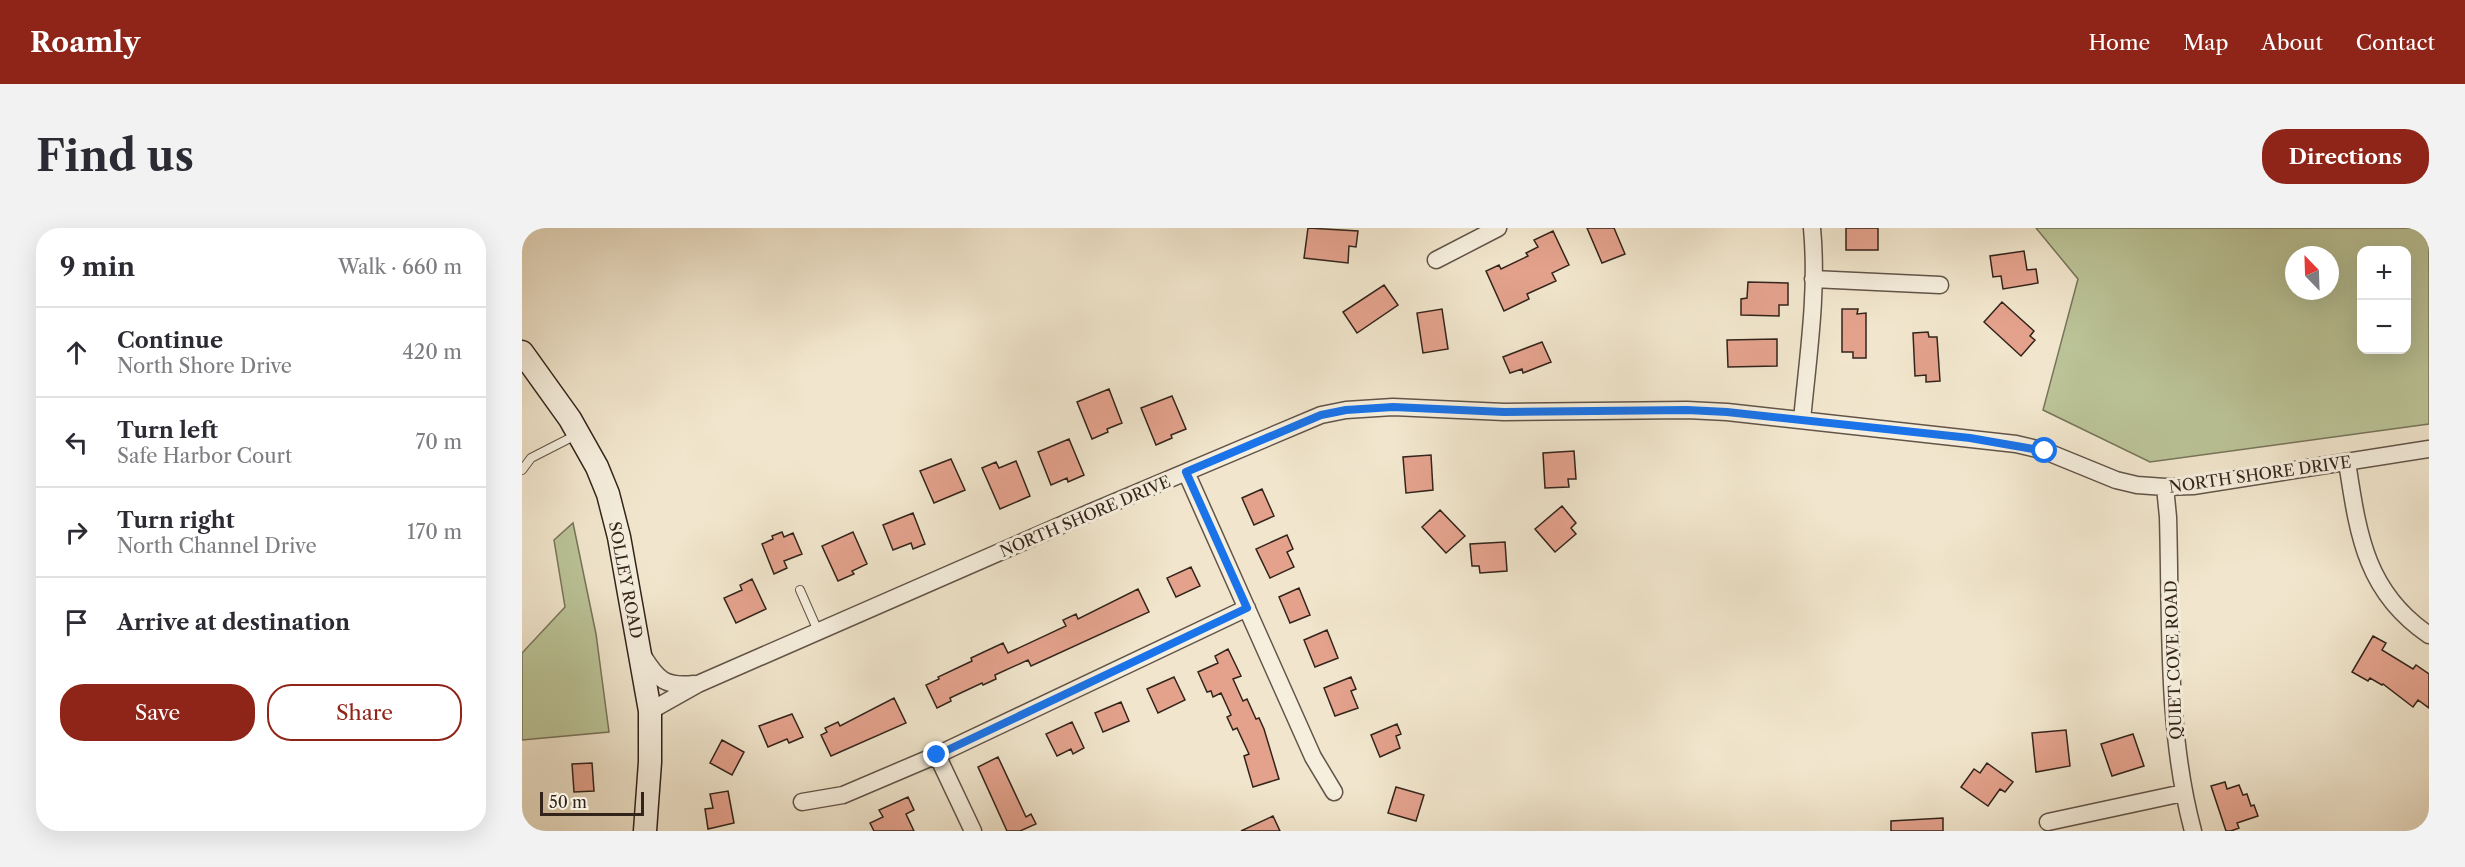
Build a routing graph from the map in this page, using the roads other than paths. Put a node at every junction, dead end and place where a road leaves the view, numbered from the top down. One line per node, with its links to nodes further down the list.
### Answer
1 (1498, 228): 3 (street)
2 (1812, 228): 4 (street)
3 (1436, 260)
4 (1813, 279): 5 (street); 7 (street)
5 (1940, 285)
6 (522, 352): 8 (main road, SOLLEY ROAD)
7 (1802, 420): 12 (street, NORTH SHORE DRIVE); 13 (street, NORTH SHORE DRIVE)
8 (578, 434): 11 (lane); 18 (main road, SOLLEY ROAD)
9 (2429, 449): 10 (street, NORTH SHORE DRIVE)
10 (2347, 462): 13 (street, NORTH SHORE DRIVE); 17 (street)
11 (522, 470)
12 (1186, 472): 15 (street); 16 (street, NORTH SHORE DRIVE)
13 (2164, 487): 23 (street, QUIET COVE ROAD)
14 (800, 590): 16 (lane)
15 (1247, 608): 21 (street); 22 (street)
16 (818, 631): 19 (street, NORTH SHORE DRIVE)
17 (2429, 635)
18 (640, 652): 19 (street); 20 (main road, SOLLEY ROAD)
19 (698, 684): 20 (street, NORTH SHORE DRIVE)
20 (650, 711): 26 (main road, SOLLEY ROAD)
21 (937, 755): 24 (street); 27 (street)
22 (1334, 792)
23 (2183, 793): 25 (street); 28 (street, QUIET COVE ROAD)
24 (802, 802)
25 (2048, 822)
26 (645, 831)
27 (973, 831)
28 (2193, 831)

